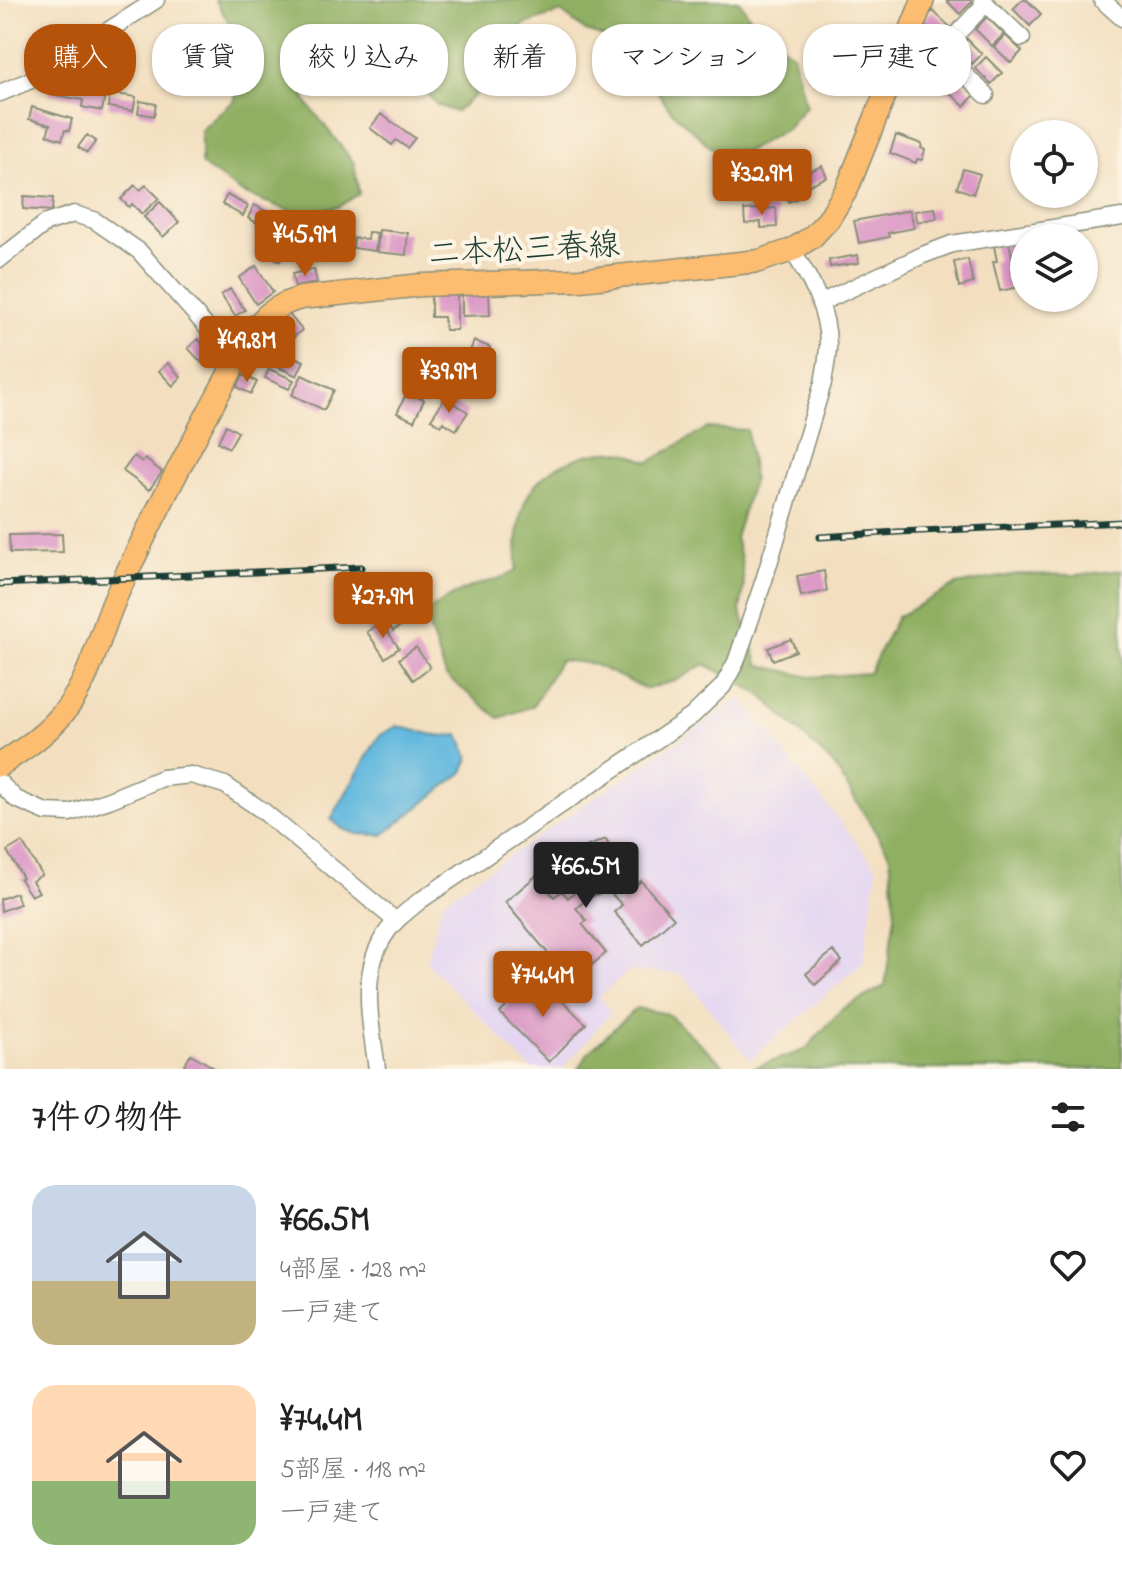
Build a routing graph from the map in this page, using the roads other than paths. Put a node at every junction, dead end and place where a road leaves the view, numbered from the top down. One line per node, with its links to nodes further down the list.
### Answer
1 (156, 0): 9 (street)
2 (923, 0): 12 (main road, 二本松三春線)
3 (1102, 0): 5 (street)
4 (984, 2): 6 (street); 7 (street)
5 (1122, 18)
6 (965, 24)
7 (1022, 38)
8 (971, 80): 10 (street)
9 (0, 93)
10 (986, 95)
11 (1122, 217): 14 (street)
12 (792, 250): 14 (street); 15 (main road, 二本松三春線)
13 (0, 259): 15 (street)
14 (820, 303): 18 (street)
15 (236, 360): 16 (main road, 二本松三春線)
16 (0, 765)
17 (0, 783): 18 (street)
18 (396, 921): 19 (street)
19 (377, 1069)

